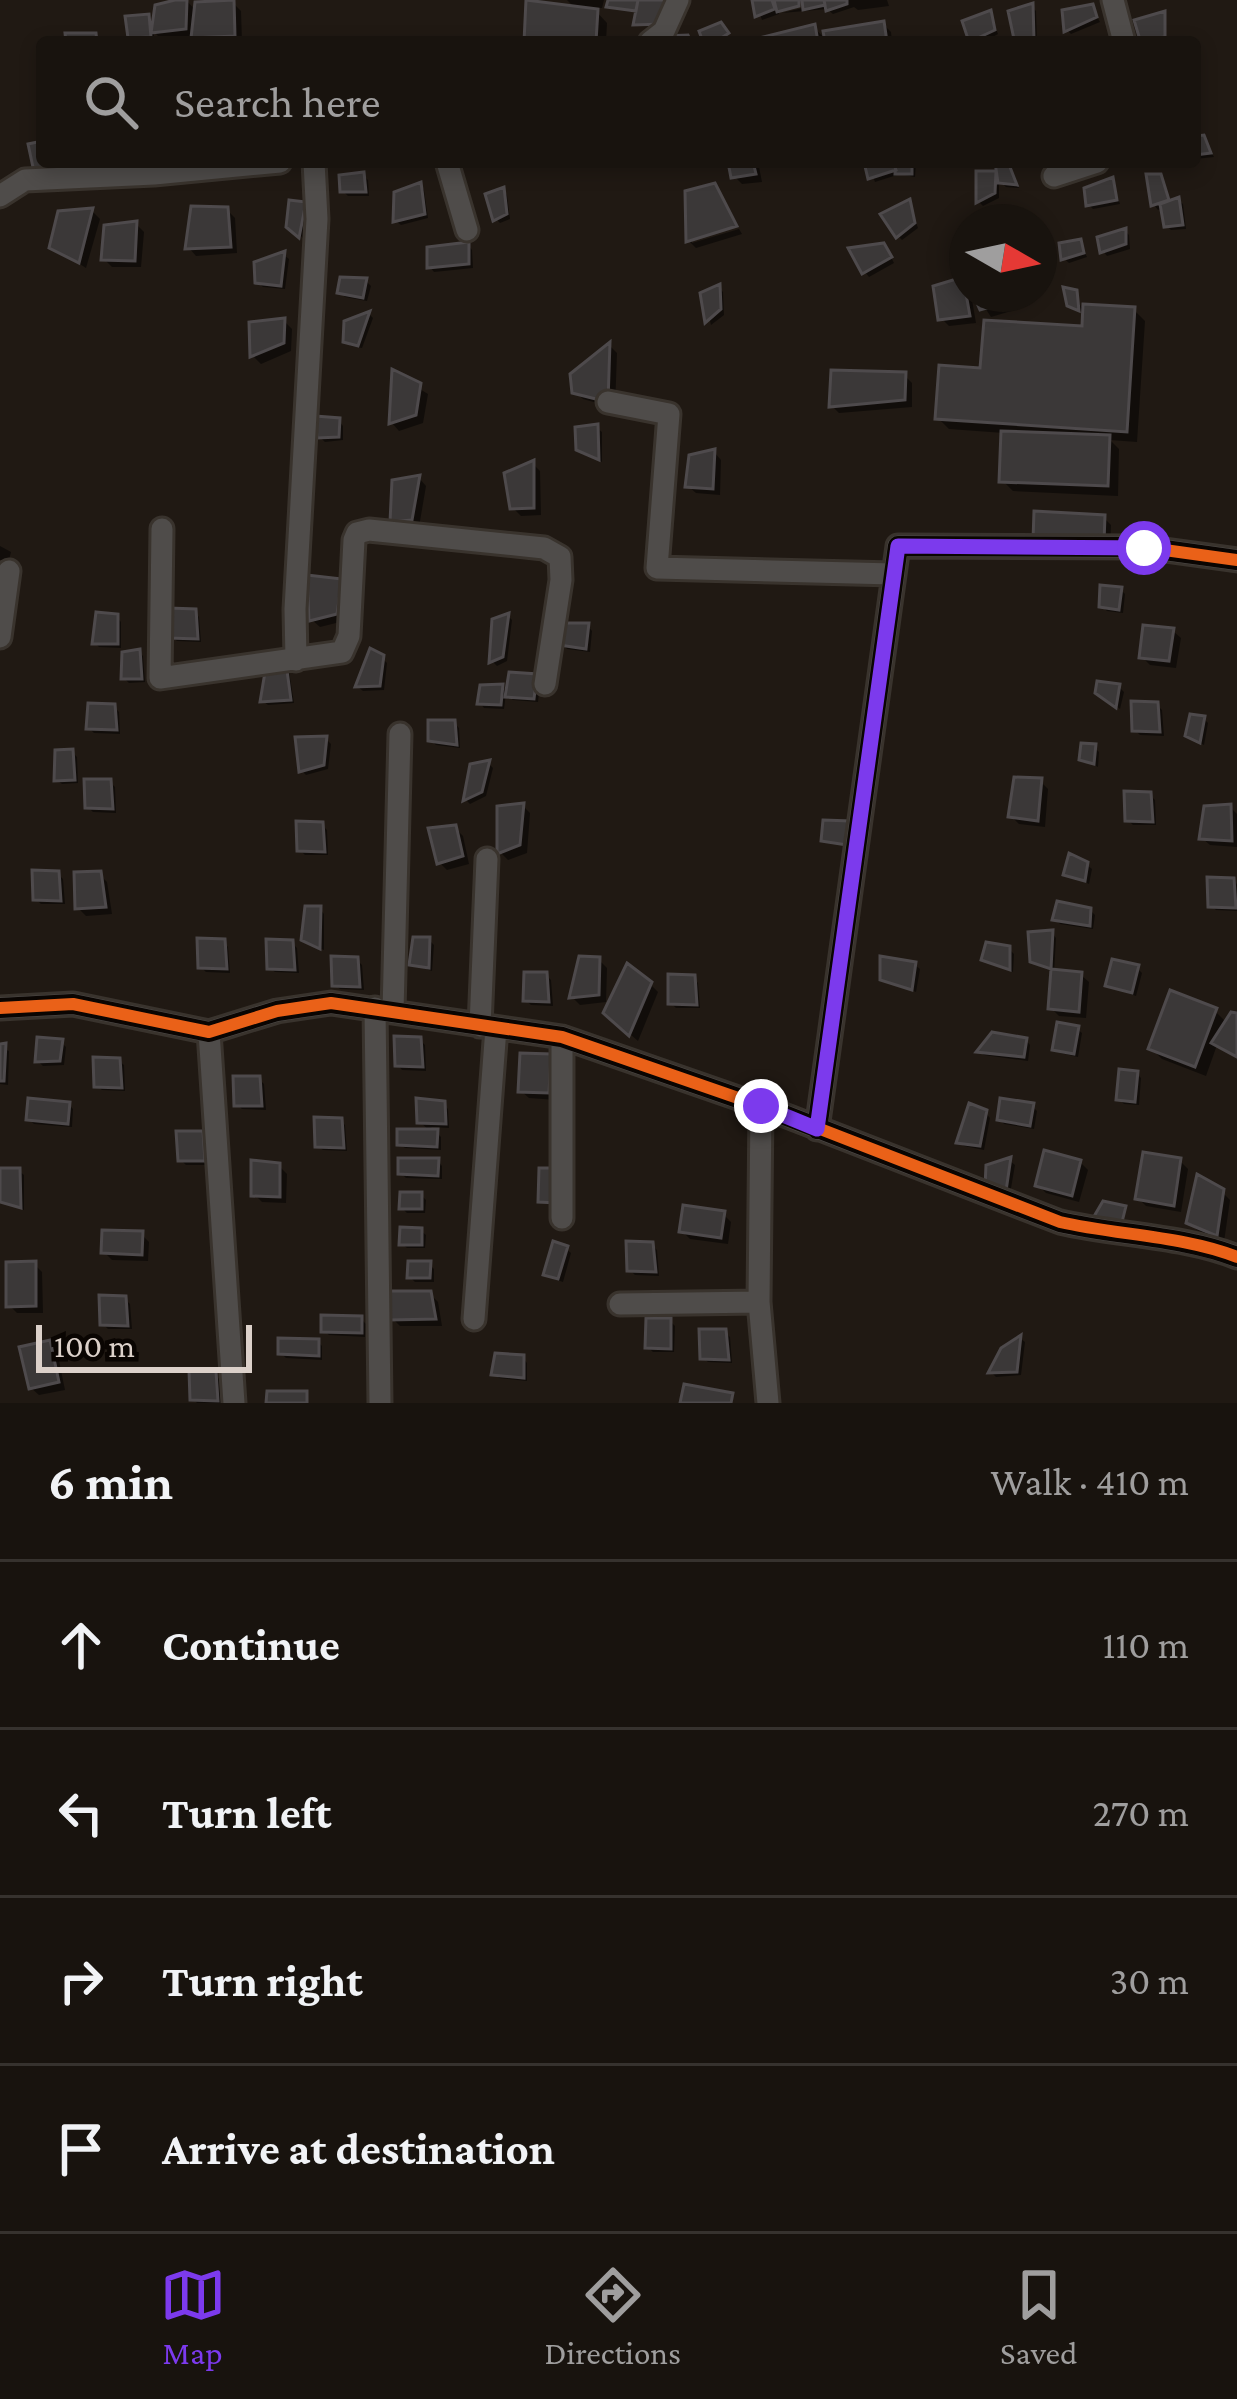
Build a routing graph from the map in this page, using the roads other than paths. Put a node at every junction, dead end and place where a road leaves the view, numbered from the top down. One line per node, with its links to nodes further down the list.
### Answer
1 (678, 0): 3 (street)
2 (1113, 0): 4 (street)
3 (658, 36)
4 (1122, 36)
5 (217, 168): 10 (street)
6 (314, 168): 18 (street)
7 (449, 168): 11 (street)
8 (1079, 168): 9 (street)
9 (1054, 176)
10 (0, 196)
11 (467, 230)
12 (608, 402): 16 (street)
13 (161, 529): 18 (street)
14 (1237, 560): 16 (street)
15 (9, 571): 17 (street)
16 (894, 574): 28 (street)
17 (0, 637)
18 (296, 660): 19 (street)
19 (545, 684)
20 (400, 734): 23 (street)
21 (487, 859): 24 (street)
22 (0, 1008): 25 (street)
23 (384, 1010): 24 (street); 25 (street); 35 (street)
24 (488, 1027): 26 (street); 33 (street)
25 (208, 1032): 34 (street)
26 (562, 1037): 27 (street); 29 (street)
27 (761, 1106): 28 (street); 31 (street)
28 (817, 1129): 30 (street)
29 (562, 1218)
30 (1237, 1257)
31 (759, 1302): 32 (street); 36 (street)
32 (620, 1304)
33 (474, 1319)
34 (234, 1403)
35 (380, 1403)
36 (768, 1403)

